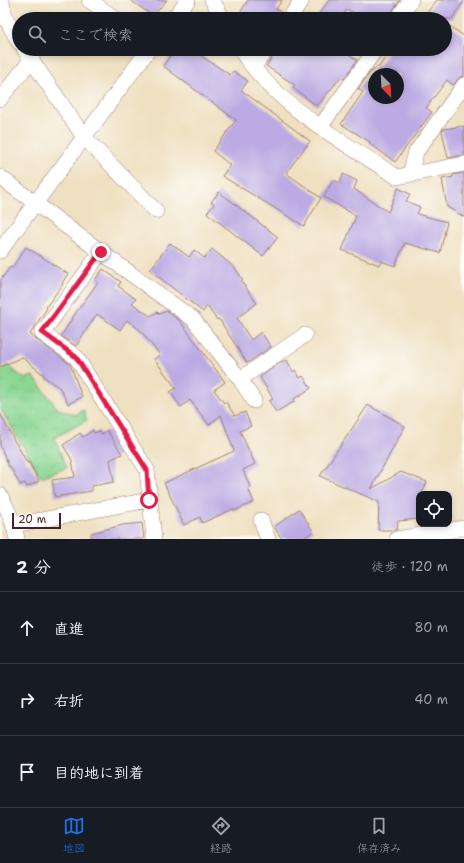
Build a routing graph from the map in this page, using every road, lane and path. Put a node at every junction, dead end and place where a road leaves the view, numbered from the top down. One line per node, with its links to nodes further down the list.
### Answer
1 (1, 0): 12 (street)
2 (89, 0): 7 (street)
3 (188, 0): 8 (street)
4 (212, 0): 9 (street)
5 (302, 0): 10 (street)
6 (411, 0): 11 (street)
7 (106, 12)
8 (179, 12)
9 (219, 12)
10 (294, 12)
11 (403, 12)
12 (12, 30)
13 (27, 56): 21 (street)
14 (29, 56): 23 (street)
15 (144, 56): 23 (street)
16 (246, 56): 19 (street)
17 (262, 56): 19 (street)
18 (371, 56): 22 (street)
19 (254, 66): 22 (street)
20 (464, 85): 25 (street)
21 (0, 99)
22 (320, 127): 25 (street)
23 (84, 137): 27 (street); 28 (street)
24 (464, 164): 25 (street)
25 (410, 174)
26 (0, 177): 27 (street)
27 (35, 203): 29 (street); 30 (street)
28 (156, 211)
29 (0, 251)
30 (101, 252): 32 (street); 35 (street)
31 (305, 335): 32 (street)
32 (240, 379): 33 (street)
33 (254, 401)
34 (0, 495): 38 (street)
35 (149, 500): 38 (street); 39 (street)
36 (261, 520): 40 (street)
37 (464, 528): 41 (street)
38 (15, 532)
39 (154, 539)
40 (268, 539)
41 (397, 539)

